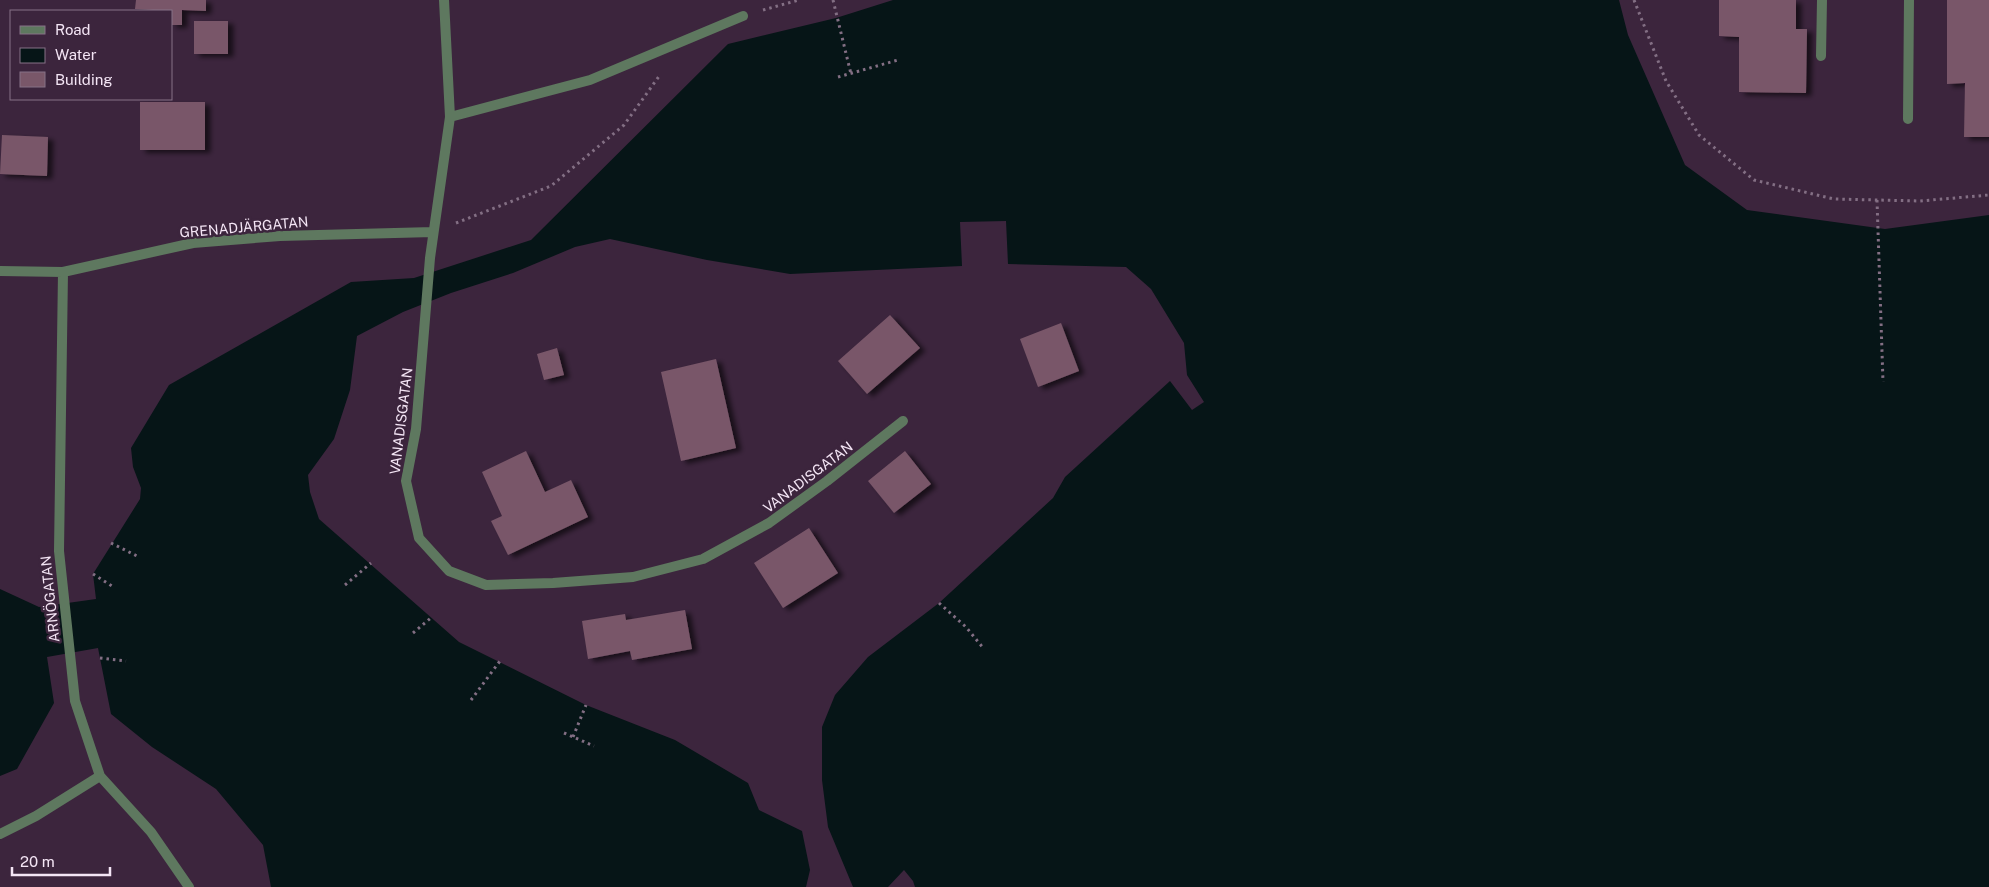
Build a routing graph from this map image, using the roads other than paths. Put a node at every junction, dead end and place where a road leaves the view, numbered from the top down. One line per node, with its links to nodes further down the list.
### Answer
1 (444, 0): 6 (street, VANADISGATAN)
2 (1822, 0): 5 (street)
3 (1909, 0): 7 (street)
4 (743, 16): 6 (street)
5 (1821, 56)
6 (450, 117): 8 (street, VANADISGATAN)
7 (1908, 118)
8 (433, 232): 10 (street, GRENADJÄRGATAN); 11 (street, VANADISGATAN)
9 (0, 271): 10 (street, GRENADJÄRGATAN)
10 (63, 272): 12 (street, ARNÖGATAN)
11 (903, 421)
12 (100, 776): 13 (street); 14 (street, ARNÖGATAN)
13 (0, 834)
14 (189, 887)

